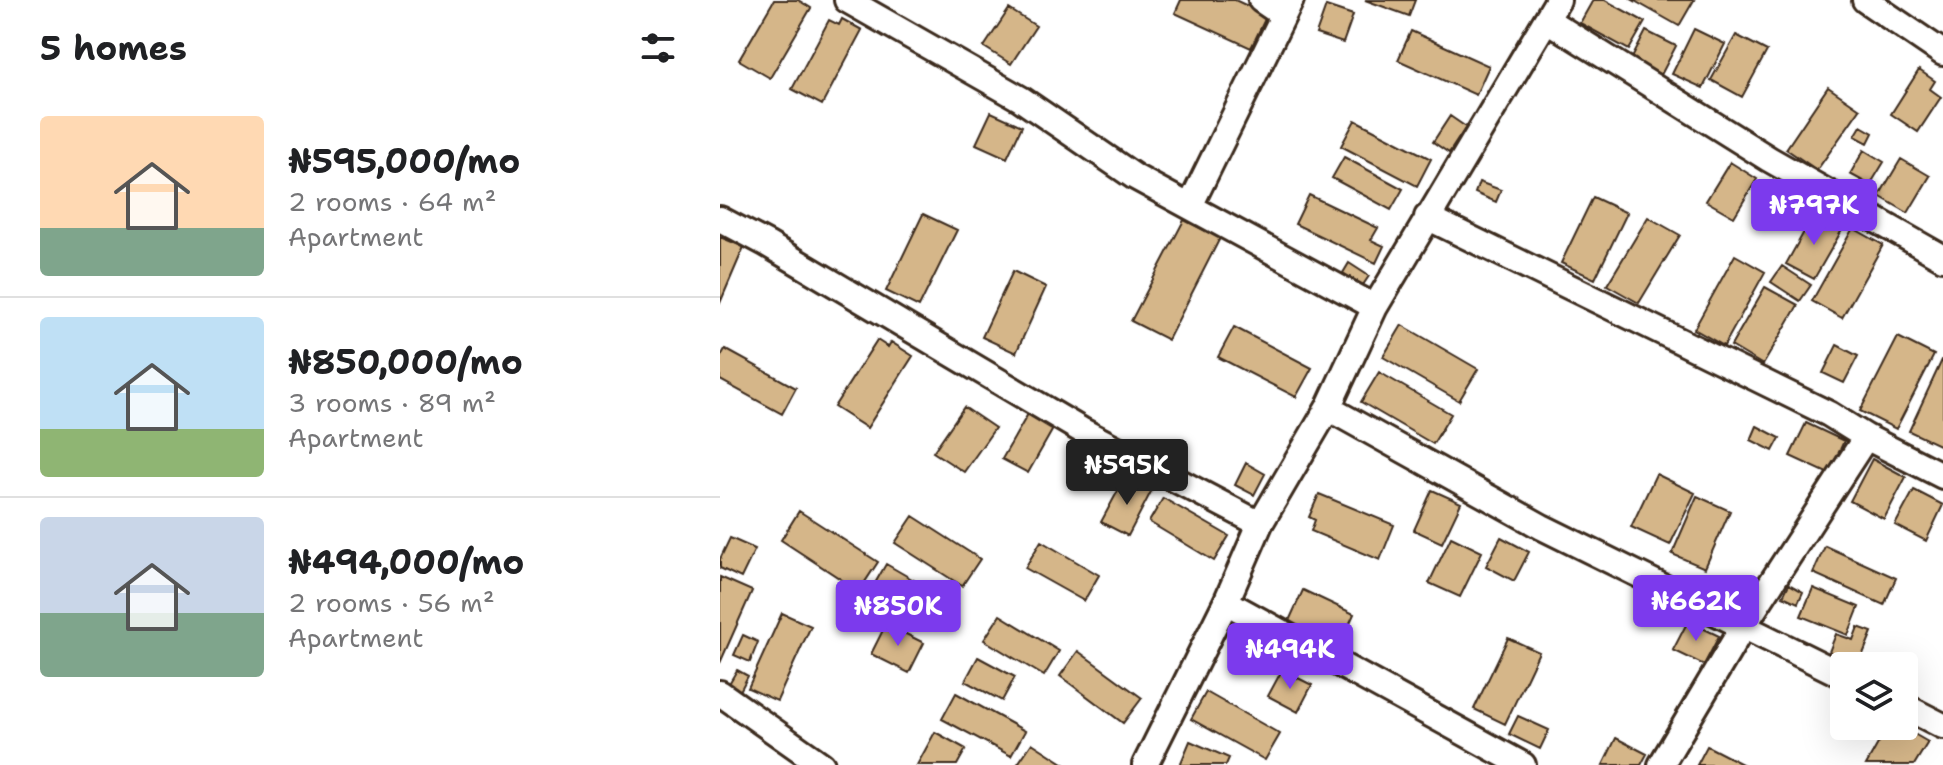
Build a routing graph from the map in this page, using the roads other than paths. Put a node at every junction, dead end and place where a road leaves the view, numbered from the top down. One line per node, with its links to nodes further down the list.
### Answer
1 (847, 0): 7 (street)
2 (1261, 0): 4 (street)
3 (1865, 0): 6 (street)
4 (1287, 8): 7 (street)
5 (1553, 10): 8 (street); 10 (street)
6 (1943, 53)
7 (1190, 206): 11 (street)
8 (1427, 217): 11 (street); 13 (street)
9 (720, 219): 15 (street)
10 (1943, 258)
11 (1375, 307): 12 (street)
12 (1328, 408): 15 (street); 17 (street)
13 (1866, 437): 14 (street); 17 (street)
14 (1943, 476)
15 (1260, 524): 16 (street)
16 (1226, 602): 23 (street); 24 (street)
17 (1744, 625): 18 (street); 25 (street)
18 (1830, 669)
19 (720, 693): 22 (street)
20 (1918, 713): 21 (street)
21 (1943, 726)
22 (822, 765)
23 (1145, 765)
24 (1523, 765)
25 (1661, 765)

